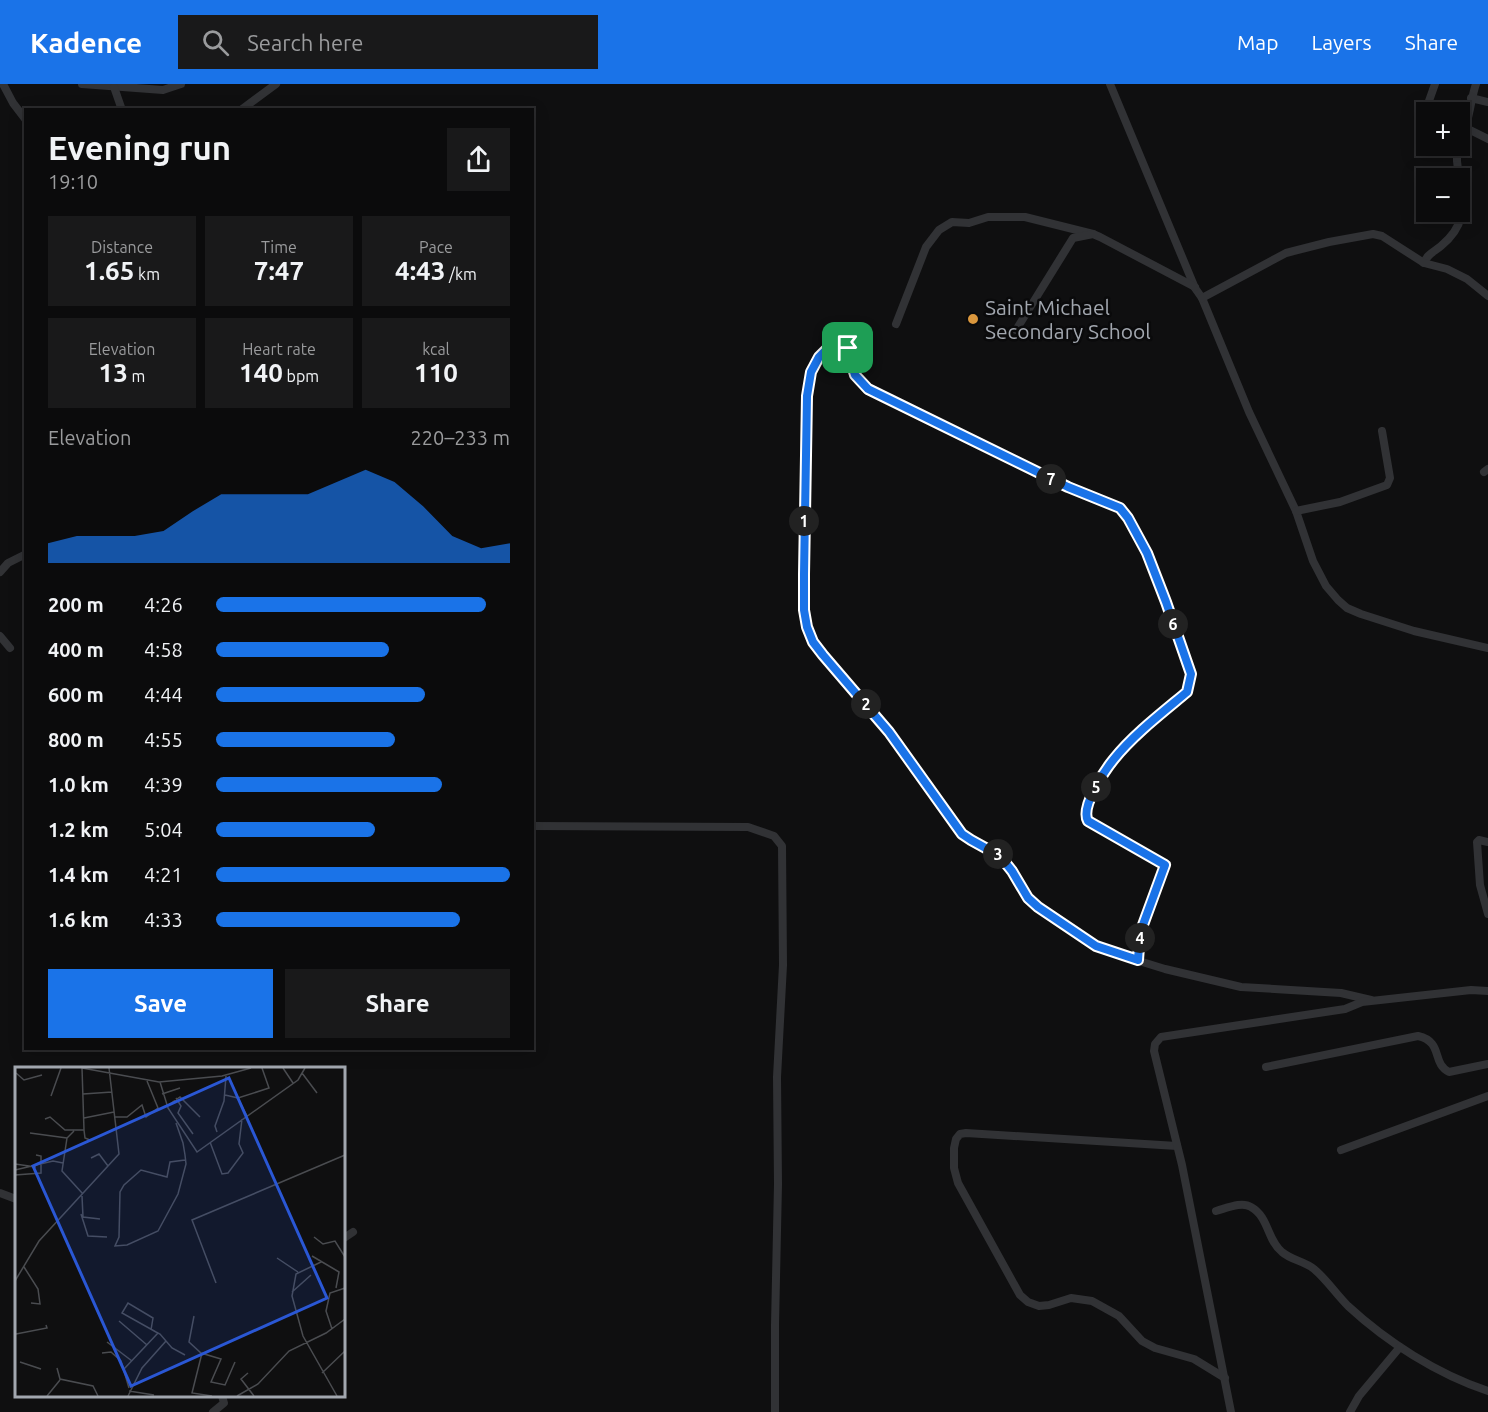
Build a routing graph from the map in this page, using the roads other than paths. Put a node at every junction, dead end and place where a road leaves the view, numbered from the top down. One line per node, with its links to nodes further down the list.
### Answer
1 (3, 84): 15 (street)
2 (82, 84): 8 (street)
3 (181, 84): 8 (street)
4 (276, 84): 14 (street)
5 (1110, 84): 21 (street)
6 (1435, 84): 10 (street)
7 (1476, 84): 9 (street)
8 (114, 87): 13 (street)
9 (1471, 98): 11 (street); 12 (street)
10 (1429, 102)
11 (1470, 102)
12 (1488, 102)
13 (121, 108)
14 (244, 108)
15 (24, 117)
16 (1470, 131): 17 (street)
17 (1488, 139)
18 (1460, 222): 20 (street)
19 (1093, 234): 21 (street); 24 (street); 25 (street)
20 (1424, 263): 22 (street); 23 (street)
21 (1195, 288): 23 (street)
22 (1488, 296)
23 (1202, 298): 27 (street)
24 (896, 324)
25 (1016, 330)
26 (1382, 431): 27 (street)
27 (1296, 511): 32 (street)
28 (24, 555): 29 (street)
29 (2, 567)
30 (0, 636): 31 (street)
31 (10, 648)
32 (1488, 648)
33 (534, 826): 54 (street)
34 (1488, 842): 35 (street)
35 (1488, 914)
36 (1138, 960): 36 (street); 38 (street)
37 (1488, 991): 38 (street)
38 (1371, 1000): 42 (street)
39 (1488, 1064): 40 (street)
40 (1266, 1067)
41 (1488, 1096): 43 (street)
42 (1177, 1146): 50 (street); 50 (street)
43 (1341, 1150)
44 (0, 1193): 45 (street)
45 (15, 1199)
46 (1216, 1211): 49 (street)
47 (353, 1232): 48 (street)
48 (345, 1237)
49 (1400, 1347): 51 (street); 56 (street)
50 (1225, 1378): 55 (street)
51 (1488, 1391)
52 (222, 1397): 53 (street)
53 (213, 1412)
54 (775, 1412)
55 (1231, 1412)
56 (1350, 1412)

